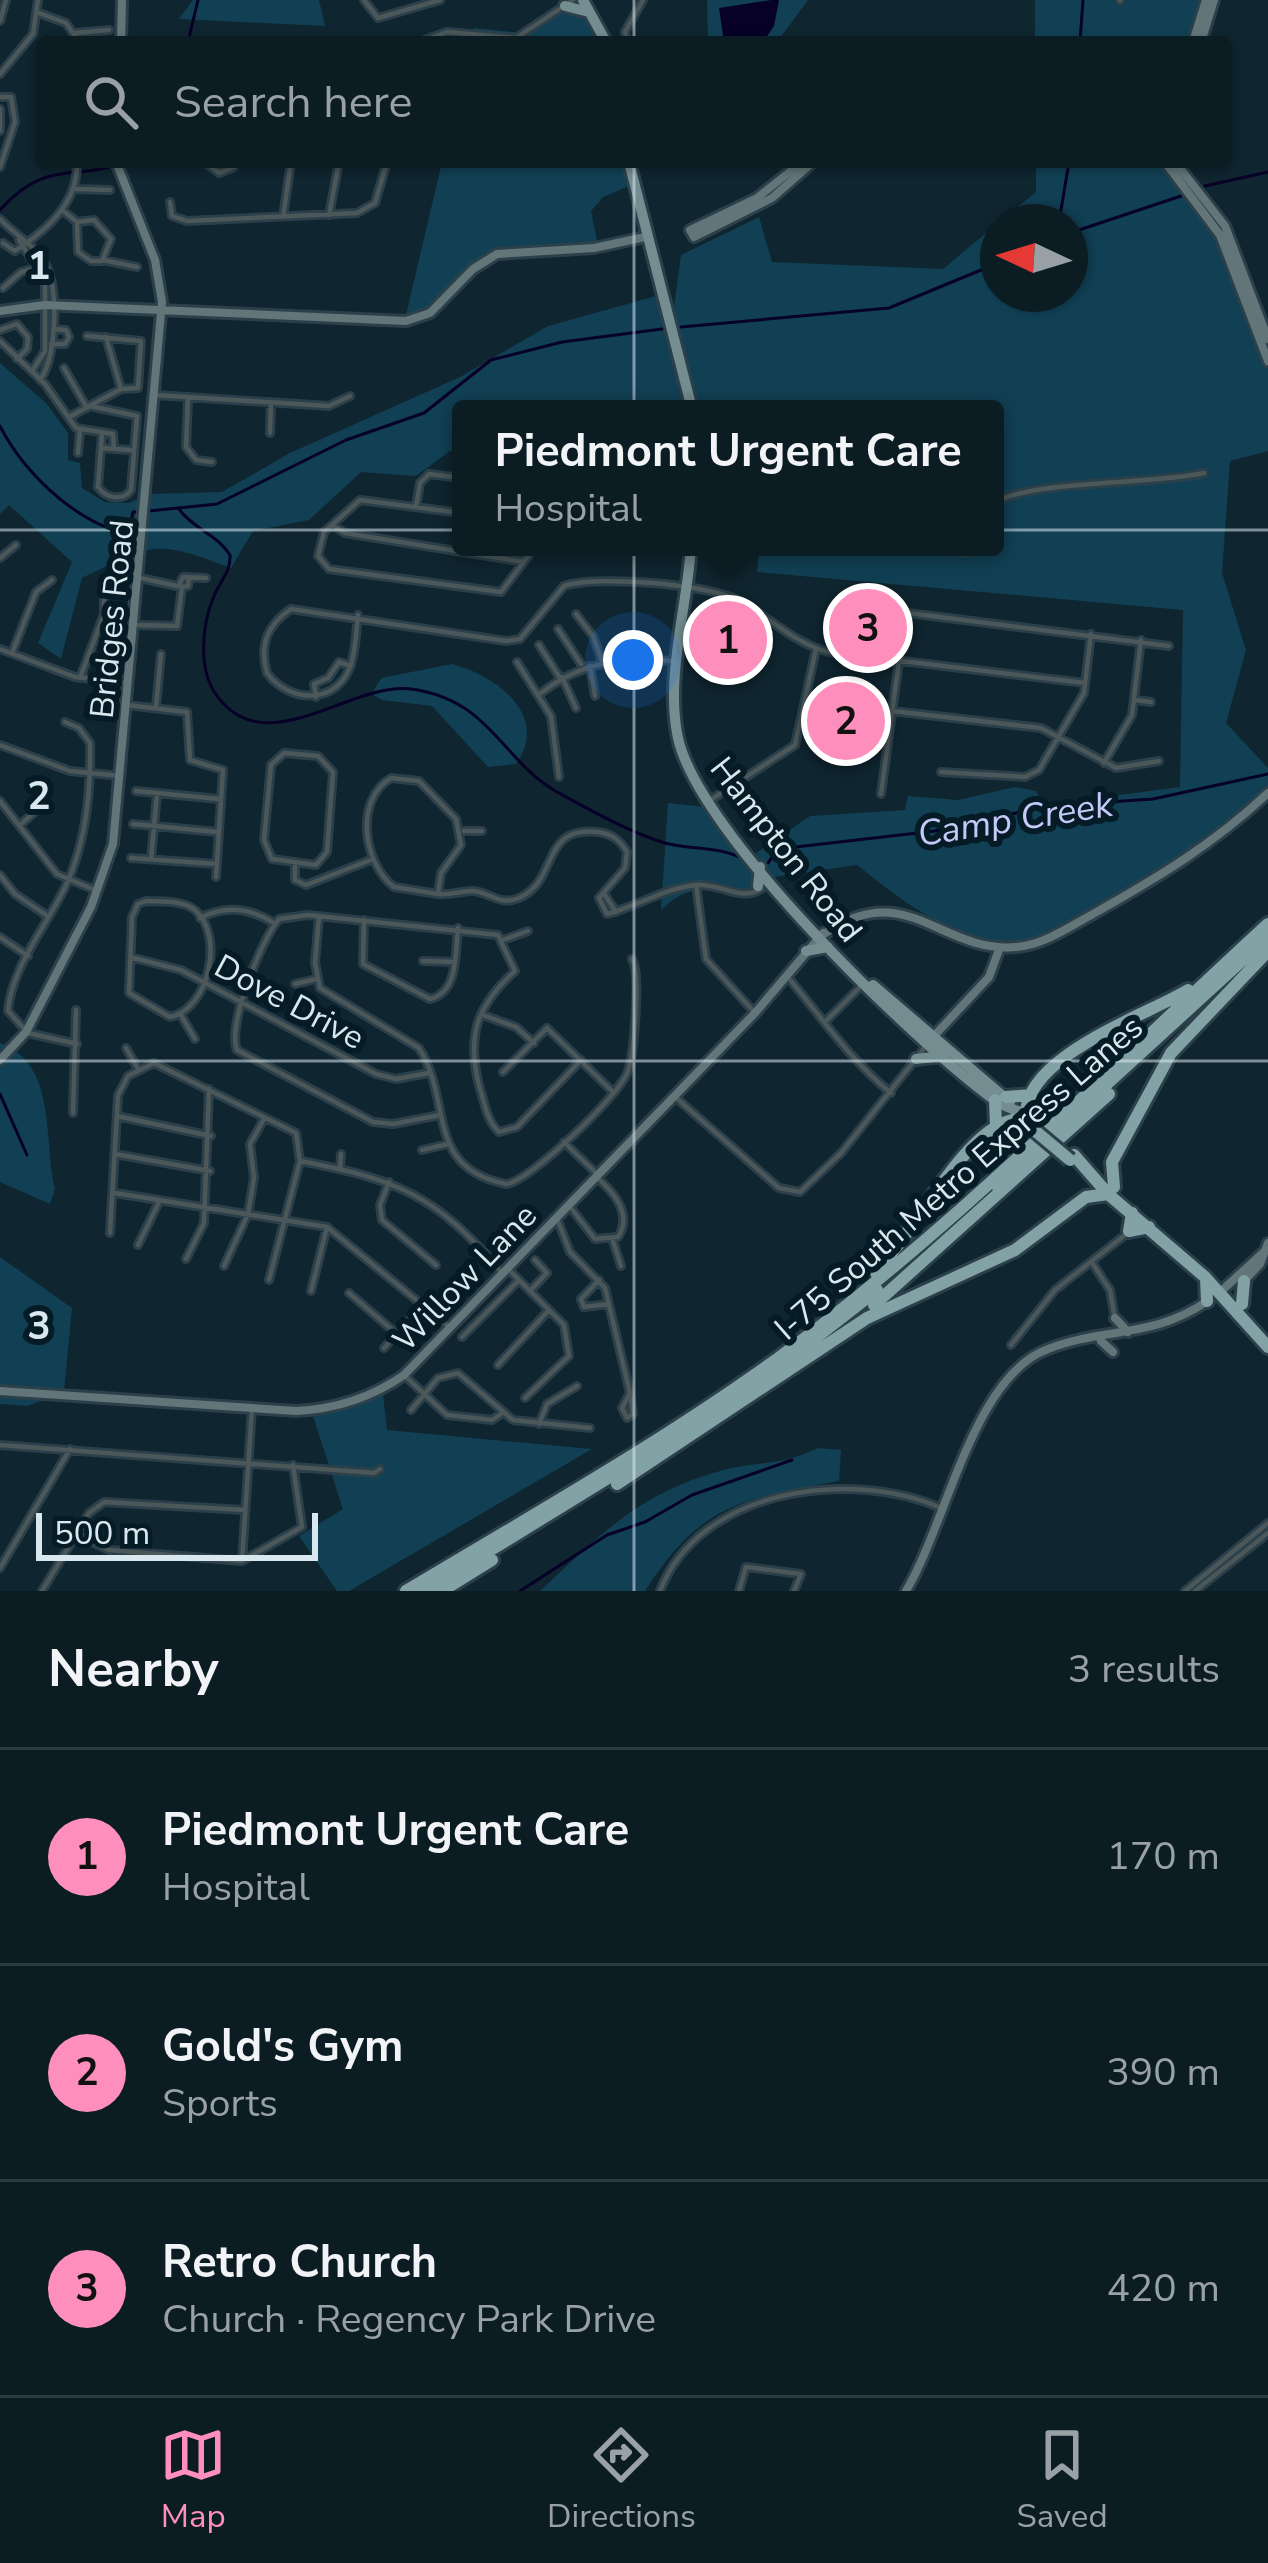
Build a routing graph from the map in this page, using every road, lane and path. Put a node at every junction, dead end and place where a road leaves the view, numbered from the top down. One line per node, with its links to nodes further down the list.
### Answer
1 (38, 0): 11 (street)
2 (122, 0): 17 (street)
3 (364, 0): 9 (street)
4 (440, 0): 9 (street)
5 (586, 0): 12 (main road)
6 (644, 0): 22 (street)
7 (1210, 0): 23 (street)
8 (569, 2): 12 (main road); 20 (street)
9 (414, 4)
10 (3, 5): 13 (street)
11 (39, 14): 15 (street); 24 (street)
12 (592, 14): 21 (main road)
13 (0, 20)
14 (109, 30): 15 (street)
15 (76, 33): 16 (street)
16 (77, 36)
17 (122, 36)
18 (436, 36): 19 (street)
19 (493, 36)
20 (519, 36)
21 (602, 36)
22 (627, 36)
23 (1199, 36)
24 (0, 74)
25 (0, 97): 28 (street)
26 (0, 114): 27 (street)
27 (0, 131)
28 (0, 167)
29 (77, 168): 39 (street)
30 (118, 168): 58 (street, Bridges Road)
31 (290, 168): 44 (street)
32 (338, 168): 43 (street)
33 (386, 168): 43 (street)
34 (629, 168): 47 (main road)
35 (794, 168): 36 (street)
36 (806, 168)
37 (1170, 168): 67 (street)
38 (1180, 168): 63 (street)
39 (76, 189): 40 (street); 42 (street)
40 (110, 190)
41 (170, 202): 44 (street)
42 (62, 210): 46 (street); 49 (street)
43 (329, 215): 44 (street)
44 (283, 217)
45 (0, 219): 49 (street)
46 (77, 222): 50 (street); 50 (street)
47 (645, 237): 58 (street); 75 (main road)
48 (3, 243): 49 (street)
49 (23, 243): 51 (street)
50 (103, 260): 52 (street)
51 (44, 266): 53 (street); 54 (street)
52 (137, 267)
53 (3, 288)
54 (48, 305): 55 (street); 56 (street); 59 (street); 59 (street)
55 (22, 307): 57 (street); 59 (street)
56 (72, 307): 58 (street); 59 (street)
57 (0, 311)
58 (161, 313): 72 (street, Bridges Road)
59 (48, 327): 65 (street); 65 (street)
60 (0, 330): 66 (street)
61 (87, 336): 62 (street)
62 (106, 337): 71 (street); 71 (street)
63 (1268, 339)
64 (0, 341): 66 (street)
65 (50, 344): 69 (street); 70 (street)
66 (17, 359): 69 (street)
67 (1268, 362)
68 (64, 368): 77 (street)
69 (31, 373): 70 (street)
70 (40, 380): 78 (street)
71 (121, 389): 77 (street)
72 (155, 395): 74 (street); 100 (street, Bridges Road)
73 (350, 396): 76 (street)
74 (188, 397): 76 (street); 86 (street)
75 (690, 400)
76 (271, 402): 81 (street)
77 (89, 407): 78 (street); 84 (street)
78 (69, 418): 79 (street)
79 (80, 430): 80 (street); 85 (street)
80 (102, 433): 82 (street); 83 (street)
81 (270, 433)
82 (101, 448): 83 (street); 84 (street)
83 (114, 449): 84 (street)
84 (134, 451)
85 (78, 453)
86 (212, 462)
87 (1204, 473): 89 (street)
88 (452, 477): 90 (street)
89 (1004, 499)
90 (416, 507): 91 (street); 92 (street)
91 (452, 512)
92 (332, 525): 94 (street); 99 (street)
93 (16, 544): 98 (street)
94 (452, 550)
95 (488, 556): 99 (street)
96 (529, 556): 99 (street)
97 (690, 556): 104 (main road, Hampton Road)
98 (0, 558)
99 (525, 562)
100 (140, 578): 103 (street); 109 (street, Bridges Road)
101 (206, 578): 103 (street)
102 (52, 580): 117 (street)
103 (181, 585): 109 (street)
104 (687, 588): 108 (street); 116 (street); 121 (main road, Hampton Road)
105 (104, 598): 125 (street)
106 (908, 613): 111 (street)
107 (576, 614): 120 (street)
108 (358, 615): 124 (street); 131 (street)
109 (135, 626): 127 (street, Bridges Road)
110 (558, 628): 123 (street)
111 (1091, 634): 112 (street); 128 (street)
112 (1141, 640): 114 (street); 132 (street)
113 (539, 645): 126 (street)
114 (1169, 646)
115 (0, 649): 117 (street)
116 (816, 649): 122 (street); 153 (street)
117 (12, 652): 125 (street)
118 (161, 654): 135 (street)
119 (517, 662): 129 (street)
120 (602, 662): 121 (street); 123 (street)
121 (679, 662): 153 (main road, Hampton Road)
122 (899, 662): 128 (street); 137 (street)
123 (586, 665): 126 (street); 130 (street)
124 (351, 666): 131 (street); 131 (street)
125 (80, 678): 127 (street)
126 (561, 678): 129 (street); 136 (street)
127 (129, 682): 134 (street, Bridges Road)
128 (1085, 683): 139 (street)
129 (541, 694): 146 (street)
130 (595, 696)
131 (316, 697)
132 (1135, 700): 133 (street); 142 (street)
133 (1151, 702)
134 (127, 704): 135 (street); 145 (street, Bridges Road)
135 (156, 707): 151 (street)
136 (576, 708)
137 (892, 711): 139 (street); 149 (street)
138 (64, 722): 144 (street)
139 (1060, 737): 142 (street); 143 (street)
140 (0, 746): 144 (street)
141 (1159, 760): 142 (street)
142 (1104, 763)
143 (940, 772)
144 (89, 776): 145 (street); 168 (street)
145 (121, 776): 171 (street, Bridges Road)
146 (559, 777)
147 (136, 791): 148 (street)
148 (157, 794): 151 (street); 157 (street)
149 (881, 794)
150 (1268, 794): 186 (street)
151 (222, 799): 160 (street)
152 (0, 801): 155 (street)
153 (708, 802): 169 (main road, Hampton Road)
154 (38, 810): 155 (street)
155 (21, 824): 168 (street)
156 (133, 824): 157 (street)
157 (154, 826): 160 (street); 162 (street)
158 (461, 831): 159 (street); 163 (street); 172 (street)
159 (482, 831)
160 (219, 832): 164 (street)
161 (130, 858): 162 (street)
162 (152, 859): 164 (street)
163 (373, 859): 165 (street); 172 (street)
164 (217, 864): 167 (street)
165 (295, 865): 165 (street)
166 (0, 875): 175 (street)
167 (216, 877)
168 (69, 880): 171 (street); 175 (street)
169 (768, 880): 170 (street); 173 (main road, Hampton Road)
170 (696, 885): 172 (street); 203 (street)
171 (98, 891): 207 (street, Bridges Road)
172 (437, 894)
173 (801, 914): 183 (main road, Hampton Road); 183 (main road, Hampton Road)
174 (319, 916): 177 (street); 178 (street); 195 (street)
175 (49, 917): 188 (street)
176 (200, 918): 178 (street); 189 (street); 196 (street)
177 (364, 920): 180 (street); 192 (street)
178 (274, 924): 201 (street)
179 (1268, 924): 194 (highway)
180 (458, 928): 184 (street); 192 (street)
181 (528, 931): 184 (street)
182 (0, 937): 188 (street)
183 (824, 938): 186 (street); 187 (main road); 198 (main road, Hampton Road); 208 (main road, Hampton Road)
184 (503, 940): 205 (street)
185 (1268, 945): 238 (highway); 290 (highway); 320 (highway, I-75 South Metro Express Lanes)
186 (1000, 947): 208 (street)
187 (806, 951): 193 (street, Willow Lane)
188 (28, 956): 200 (street)
189 (130, 957): 196 (street, Dove Drive); 204 (street)
190 (632, 959): 221 (street)
191 (423, 961): 192 (street)
192 (454, 962)
193 (786, 975): 203 (street, Willow Lane); 206 (street)
194 (1210, 977): 223 (highway); 292 (highway)
195 (316, 979): 197 (street); 219 (street)
196 (202, 982): 201 (street, Dove Drive); 204 (street)
197 (296, 984)
198 (862, 984): 206 (street); 208 (main road, Hampton Road)
199 (0, 995): 200 (street)
200 (9, 999): 207 (street)
201 (242, 1006): 219 (street, Dove Drive); 227 (street)
202 (76, 1010): 211 (street)
203 (755, 1013): 224 (street, Willow Lane)
204 (181, 1015): 209 (street)
205 (483, 1015): 210 (street); 216 (street)
206 (827, 1020): 222 (street)
207 (26, 1032): 211 (street); 215 (street, Bridges Road)
208 (934, 1036): 213 (main road); 213 (main road, Hampton Road); 214 (street)
209 (195, 1039)
210 (534, 1042): 216 (street); 218 (street)
211 (77, 1044): 226 (street)
212 (126, 1048): 217 (street)
213 (943, 1052): 214 (main road); 225 (main road, Hampton Road)
214 (916, 1059): 222 (street)
215 (0, 1060)
216 (581, 1060): 221 (street)
217 (138, 1069): 220 (street); 228 (street)
218 (503, 1072)
219 (429, 1073): 227 (street)
220 (209, 1089): 229 (street); 231 (street)
221 (612, 1091): 232 (street)
222 (891, 1093): 224 (street)
223 (1032, 1094): 225 (highway); 225 (highway)
224 (673, 1095): 241 (street, Willow Lane)
225 (1012, 1108): 230 (highway); 230 (highway); 242 (highway, Hampton Road, bridge)
226 (73, 1113)
227 (440, 1115): 233 (street)
228 (117, 1116): 231 (street); 235 (street)
229 (264, 1119): 237 (street); 250 (street)
230 (996, 1126): 292 (highway)
231 (211, 1136): 240 (street)
232 (564, 1142): 233 (street); 241 (street)
233 (448, 1144): 234 (street)
234 (422, 1150)
235 (115, 1154): 240 (street); 245 (street)
236 (341, 1154): 239 (street)
237 (300, 1161): 239 (street); 253 (street)
238 (1112, 1162): 242 (highway); 244 (highway)
239 (340, 1169): 243 (street)
240 (210, 1172): 249 (street)
241 (596, 1175): 248 (street, Willow Lane); 258 (street)
242 (1093, 1175): 244 (highway, Hampton Road); 246 (highway)
243 (389, 1182): 264 (street); 267 (street)
244 (1111, 1190): 246 (highway); 251 (highway, Hampton Road); 275 (highway, Hampton Road)
245 (113, 1193): 247 (street); 257 (street)
246 (1086, 1197): 290 (highway)
247 (159, 1202): 249 (street); 259 (street)
248 (568, 1204): 252 (street, Willow Lane); 258 (street)
249 (206, 1209): 250 (street); 261 (street)
250 (248, 1214): 253 (street); 265 (street)
251 (1132, 1214): 255 (highway, Hampton Road); 256 (highway)
252 (556, 1217): 267 (street, Willow Lane); 270 (street)
253 (286, 1220): 254 (street); 268 (street)
254 (327, 1227): 272 (street); 276 (street)
255 (1149, 1227): 256 (highway); 275 (highway, Hampton Road)
256 (1129, 1231): 263 (street)
257 (110, 1233)
258 (614, 1241): 266 (street)
259 (138, 1245)
260 (1267, 1248): 271 (street); 275 (street)
261 (186, 1259)
262 (535, 1260): 273 (street)
263 (1091, 1263): 279 (street); 287 (street)
264 (436, 1265)
265 (224, 1266)
266 (621, 1266)
267 (503, 1269): 269 (street); 280 (street, Willow Lane)
268 (268, 1280)
269 (520, 1280): 273 (street); 285 (street)
270 (598, 1280): 277 (street); 277 (street)
271 (1244, 1281): 275 (highway)
272 (311, 1291)
273 (530, 1291): 278 (street)
274 (349, 1293): 282 (street)
275 (1224, 1297): 281 (street); 283 (highway, Hampton Road); 284 (street); 288 (highway, Hampton Road)
276 (425, 1302): 280 (street); 282 (street)
277 (610, 1304): 296 (street)
278 (549, 1310): 293 (street); 299 (street)
279 (1115, 1318): 281 (street); 284 (street)
280 (448, 1326): 294 (street, Willow Lane)
281 (1130, 1333): 284 (street)
282 (397, 1334): 289 (street)
283 (1268, 1334)
284 (1116, 1336): 286 (street)
285 (462, 1337)
286 (1094, 1339): 291 (street); 311 (street)
287 (1011, 1345)
288 (1268, 1347)
289 (384, 1348)
290 (822, 1348): 321 (highway)
291 (1113, 1352)
292 (779, 1356): 319 (highway)
293 (498, 1365)
294 (404, 1375): 298 (street); 300 (street, Willow Lane)
295 (578, 1386): 303 (street)
296 (630, 1394)
297 (0, 1395): 300 (street, Willow Lane)
298 (424, 1396): 301 (street); 302 (street); 302 (street)
299 (525, 1398)
300 (252, 1408): 307 (street)
301 (411, 1410)
302 (501, 1414): 303 (street)
303 (539, 1424): 304 (street)
304 (590, 1428)
305 (0, 1445): 306 (street)
306 (71, 1448): 307 (street); 316 (street)
307 (248, 1460): 308 (street); 310 (street)
308 (293, 1465): 309 (street); 315 (street)
309 (380, 1469)
310 (244, 1510): 314 (street); 315 (street)
311 (946, 1510): 317 (street); 324 (street)
312 (1268, 1523): 325 (street)
313 (1268, 1533): 326 (street)
314 (75, 1534): 315 (street); 318 (street)
315 (242, 1561)
316 (0, 1568)
317 (661, 1587)
318 (43, 1591)
319 (406, 1591)
320 (424, 1591)
321 (442, 1591)
322 (739, 1591): 323 (street)
323 (794, 1591)
324 (906, 1591)
325 (1185, 1591)
326 (1195, 1591)

